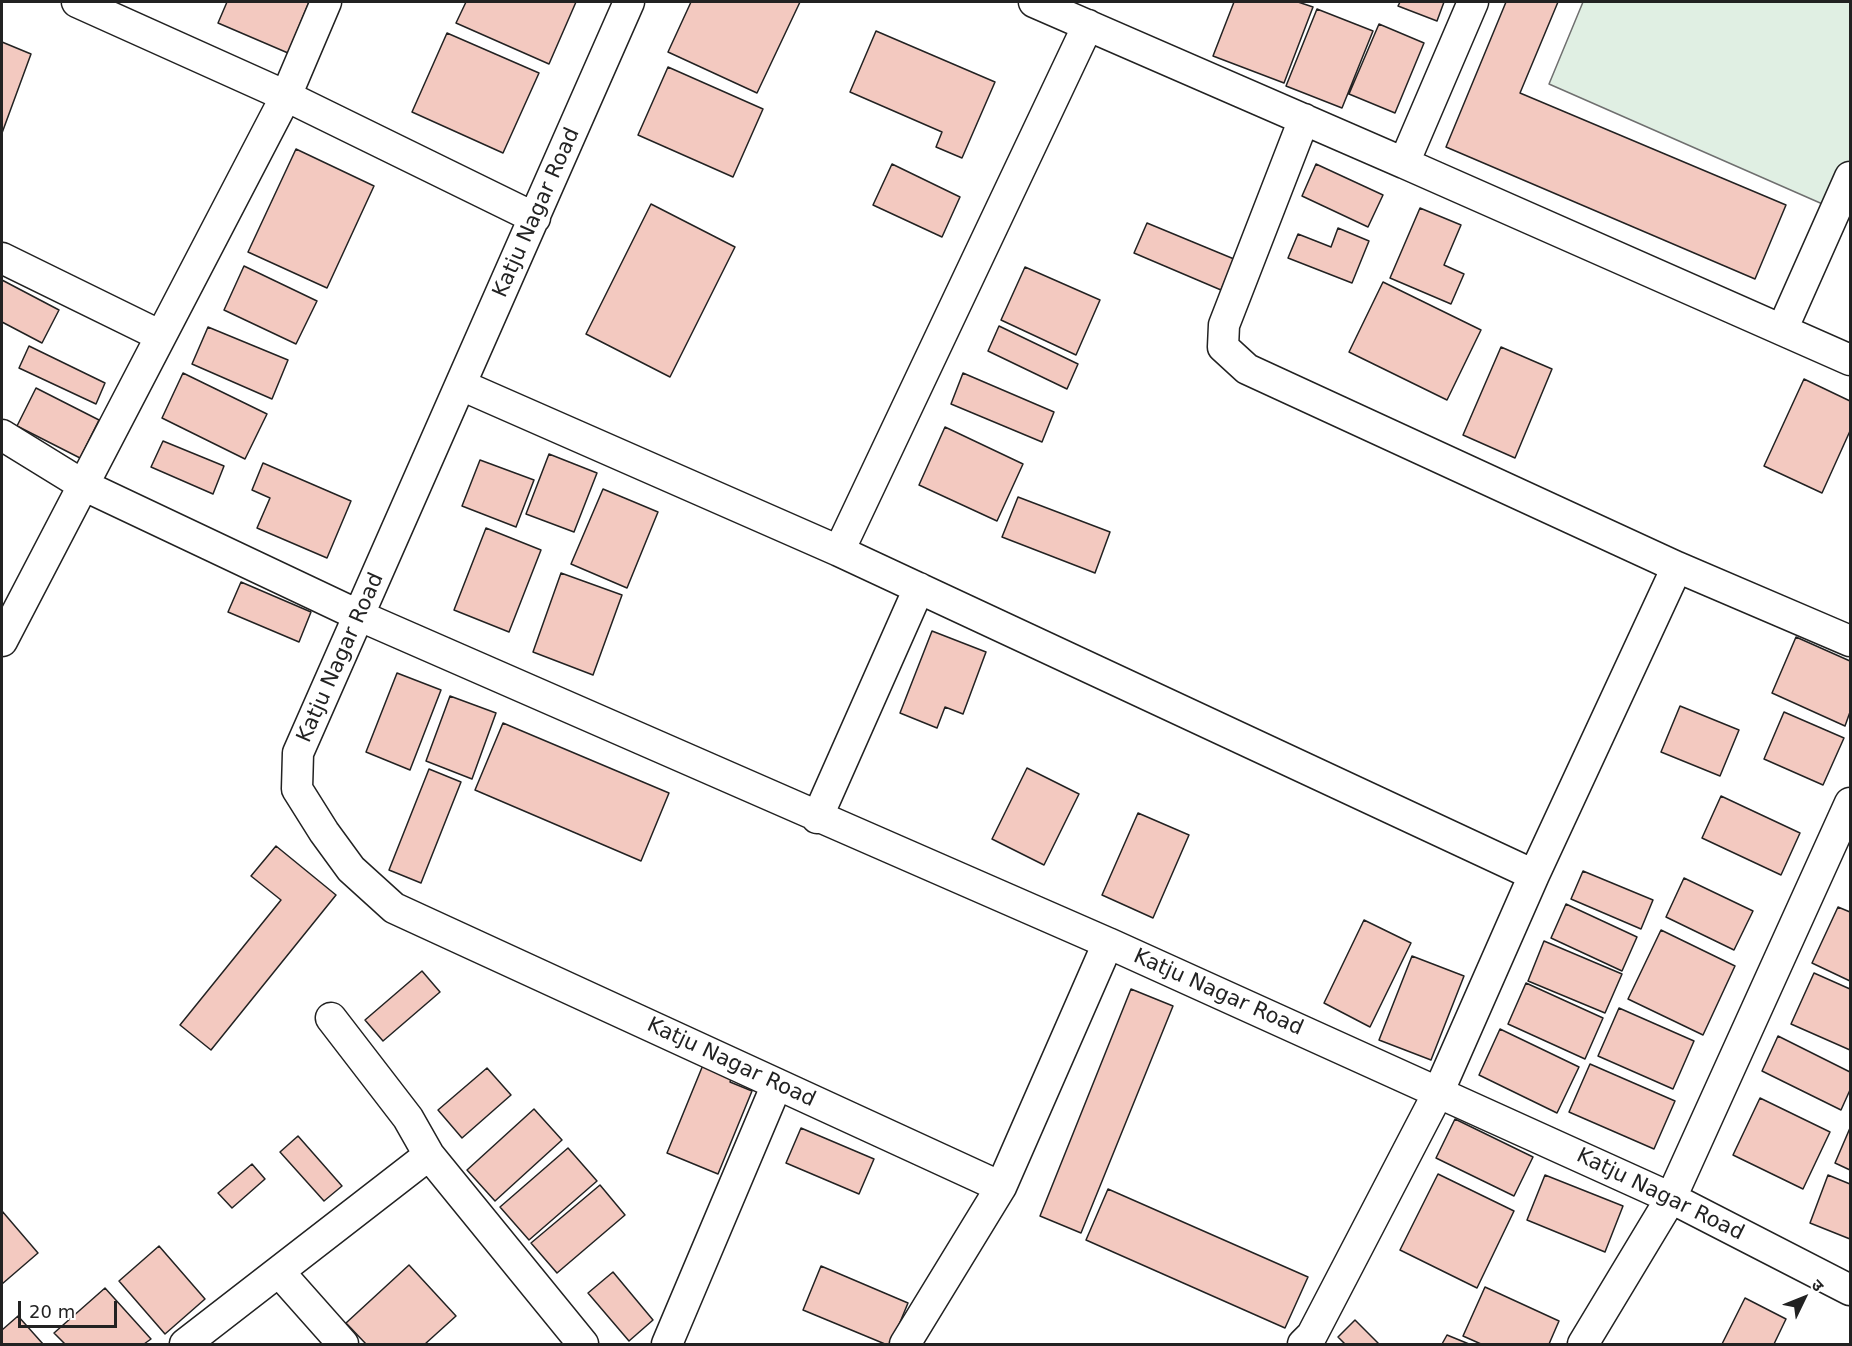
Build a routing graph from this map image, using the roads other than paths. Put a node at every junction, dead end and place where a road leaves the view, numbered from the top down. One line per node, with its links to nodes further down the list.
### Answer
1 (77, 2): 7 (street)
2 (326, 2): 7 (street)
3 (629, 2): 11 (street, Katju Nagar Road)
4 (1034, 2): 6 (street)
5 (1473, 2): 9 (street)
6 (1088, 25): 8 (street); 19 (street)
7 (286, 96): 11 (street); 14 (street)
8 (1304, 119): 9 (street); 20 (street)
9 (1404, 162): 13 (street)
10 (1851, 177): 13 (street)
11 (535, 218): 16 (street, Katju Nagar Road)
12 (2, 258): 14 (street)
13 (1782, 330): 15 (street)
14 (161, 336): 18 (street)
15 (1851, 360)
16 (461, 385): 19 (street); 22 (street, Katju Nagar Road)
17 (2, 435): 18 (street)
18 (83, 485): 22 (street); 23 (street)
19 (839, 551): 21 (street)
20 (1677, 567): 24 (street); 27 (street)
21 (919, 588): 26 (street); 27 (street)
22 (360, 616): 26 (street); 30 (street, Katju Nagar Road)
23 (2, 641)
24 (1851, 641)
25 (1851, 803): 34 (street)
26 (817, 818): 28 (street)
27 (1534, 875): 31 (street)
28 (1108, 943): 31 (street, Katju Nagar Road); 33 (street, Katju Nagar Road)
29 (331, 1018): 32 (street)
30 (777, 1084): 33 (street, Katju Nagar Road); 40 (street)
31 (1438, 1093): 34 (street, Katju Nagar Road); 42 (street)
32 (429, 1155): 35 (street); 39 (street)
33 (1001, 1187): 41 (street)
34 (1671, 1198): 36 (street, Katju Nagar Road); 43 (street)
35 (280, 1273): 37 (street); 38 (street)
36 (1851, 1290)
37 (185, 1344)
38 (343, 1344)
39 (583, 1344)
40 (667, 1344)
41 (905, 1344)
42 (1303, 1344)
43 (1583, 1344)

